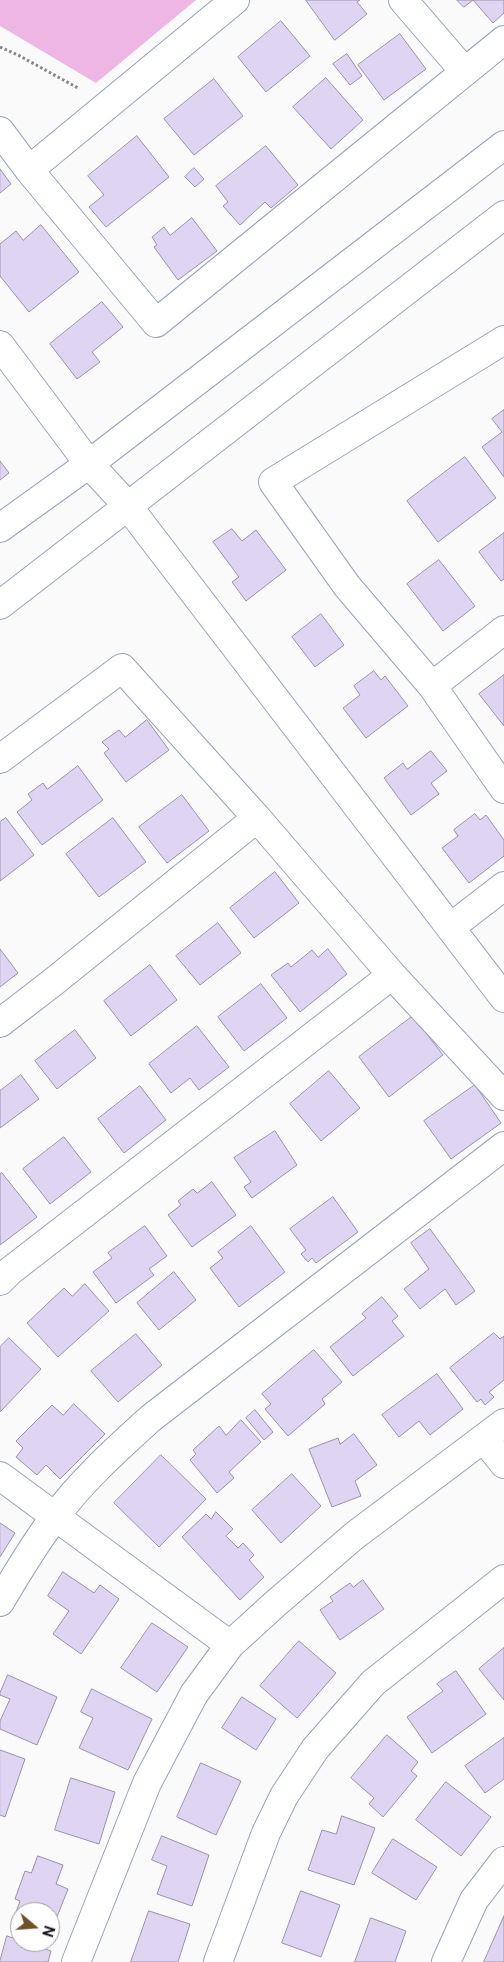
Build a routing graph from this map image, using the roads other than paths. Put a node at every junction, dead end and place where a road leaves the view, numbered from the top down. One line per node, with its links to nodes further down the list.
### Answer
1 (235, 0): 7 (street)
2 (403, 0): 4 (street)
3 (504, 40): 4 (street)
4 (465, 72): 7 (street)
5 (0, 131): 7 (street)
6 (504, 145): 11 (street)
7 (29, 170)
8 (504, 215): 12 (street)
9 (504, 340): 16 (street)
10 (1, 349): 11 (street)
11 (89, 464): 12 (street); 13 (street)
12 (127, 505): 14 (street); 21 (street)
13 (0, 528)
14 (0, 605)
15 (504, 630): 16 (street)
16 (432, 686): 18 (street)
17 (0, 759): 19 (street)
18 (504, 789)
19 (257, 818): 22 (street); 24 (street)
20 (504, 886): 21 (street)
21 (451, 927): 23 (street)
22 (392, 975): 25 (street); 27 (street)
23 (504, 998)
24 (0, 1023)
25 (504, 1096)
26 (504, 1146): 31 (street)
27 (0, 1281)
28 (494, 1431): 29 (street); 34 (street)
29 (504, 1464)
30 (0, 1476): 31 (street)
31 (55, 1516): 33 (street); 34 (street)
32 (504, 1579): 37 (street)
33 (0, 1602)
34 (230, 1645): 36 (street)
35 (504, 1861): 38 (street)
36 (76, 1962)
37 (218, 1962)
38 (446, 1962)

